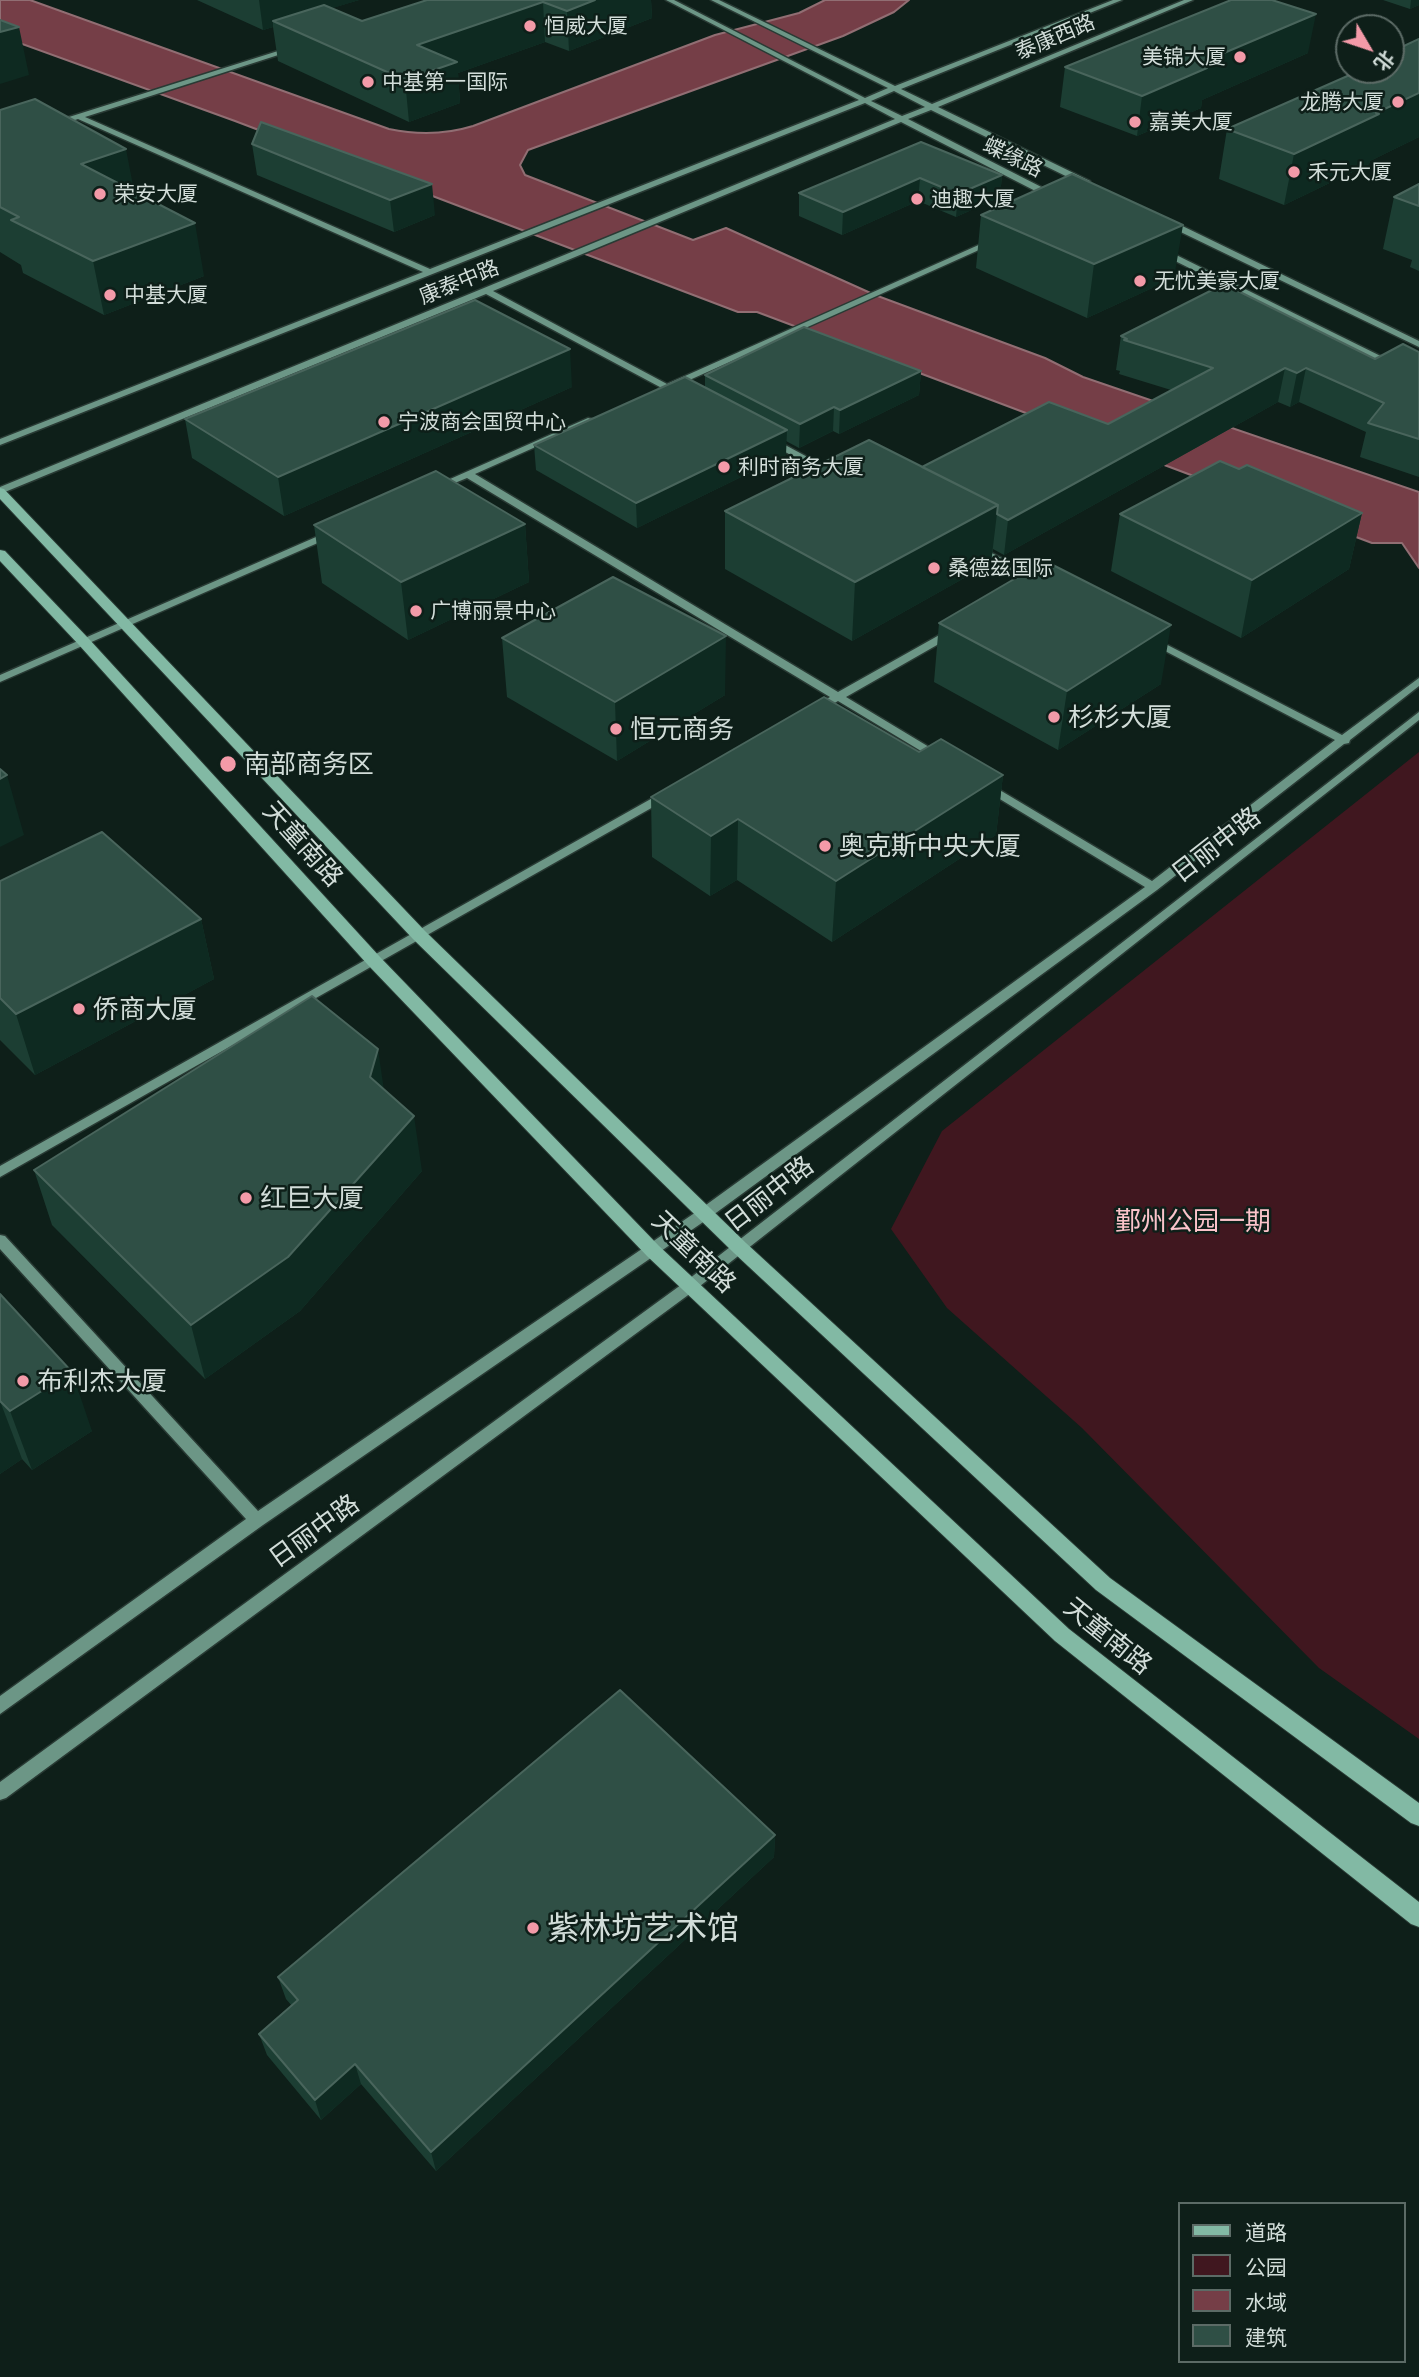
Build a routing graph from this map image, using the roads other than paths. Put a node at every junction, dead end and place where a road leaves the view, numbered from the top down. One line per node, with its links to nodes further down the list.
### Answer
1 (669, 0): 7 (street, 蝶缘路)
2 (715, 0): 6 (street, 蝶缘路)
3 (1119, 0): 6 (street, 泰康西路)
4 (1190, 0): 8 (street, 泰康西路)
5 (307, 43): 9 (street)
6 (895, 89): 7 (street, 康泰中路); 8 (street, 蝶缘路)
7 (862, 102): 10 (street, 蝶缘路); 17 (street, 康泰中路)
8 (932, 107): 10 (street, 康泰中路); 12 (street, 蝶缘路)
9 (79, 117): 11 (street); 17 (street)
10 (900, 121): 13 (street, 蝶缘路); 18 (street, 康泰中路)
11 (39, 130)
12 (1102, 190)
13 (1060, 201)
14 (1151, 214): 19 (street)
15 (1010, 235): 21 (street)
16 (1147, 244): 20 (street)
17 (430, 272): 26 (street, 康泰中路)
18 (486, 290): 21 (street); 30 (street, 康泰中路)
19 (1419, 344)
20 (1419, 379)
21 (667, 387): 22 (street); 23 (street)
22 (654, 392)
23 (691, 399)
24 (604, 414): 27 (street)
25 (763, 437): 28 (street)
26 (0, 442)
27 (468, 474): 29 (street); 43 (street)
28 (847, 481)
29 (429, 490)
30 (0, 491): 38 (main road, 天童南路)
31 (341, 529): 38 (street)
32 (968, 544): 34 (street)
33 (0, 554): 40 (main road, 天童南路)
34 (1040, 581): 35 (street); 36 (street)
35 (1028, 588)
36 (1052, 588)
37 (969, 622): 43 (street)
38 (124, 624): 40 (street); 51 (main road, 天童南路)
39 (1138, 632): 46 (street)
40 (84, 642): 41 (street); 52 (main road, 天童南路)
41 (0, 679)
42 (1419, 681): 46 (street, 日丽中路)
43 (838, 696): 45 (street); 47 (street)
44 (1419, 715): 56 (street, 日丽中路)
45 (802, 717)
46 (1345, 741): 50 (street, 日丽中路)
47 (955, 767)
48 (978, 781): 50 (street)
49 (671, 792): 51 (street)
50 (1153, 887): 54 (street, 日丽中路)
51 (419, 935): 52 (street); 54 (main road, 天童南路)
52 (374, 961): 53 (street); 57 (main road, 天童南路)
53 (0, 1172)
54 (704, 1214): 56 (main road, 天童南路); 57 (street, 日丽中路)
55 (0, 1240): 59 (street)
56 (740, 1248): 58 (street, 日丽中路); 62 (main road, 天童南路)
57 (653, 1251): 58 (main road, 天童南路); 59 (street, 日丽中路)
58 (690, 1286): 61 (street, 日丽中路); 63 (main road, 天童南路)
59 (257, 1520): 60 (street, 日丽中路)
60 (0, 1706)
61 (0, 1792)
62 (1419, 1816)
63 (1419, 1916)

